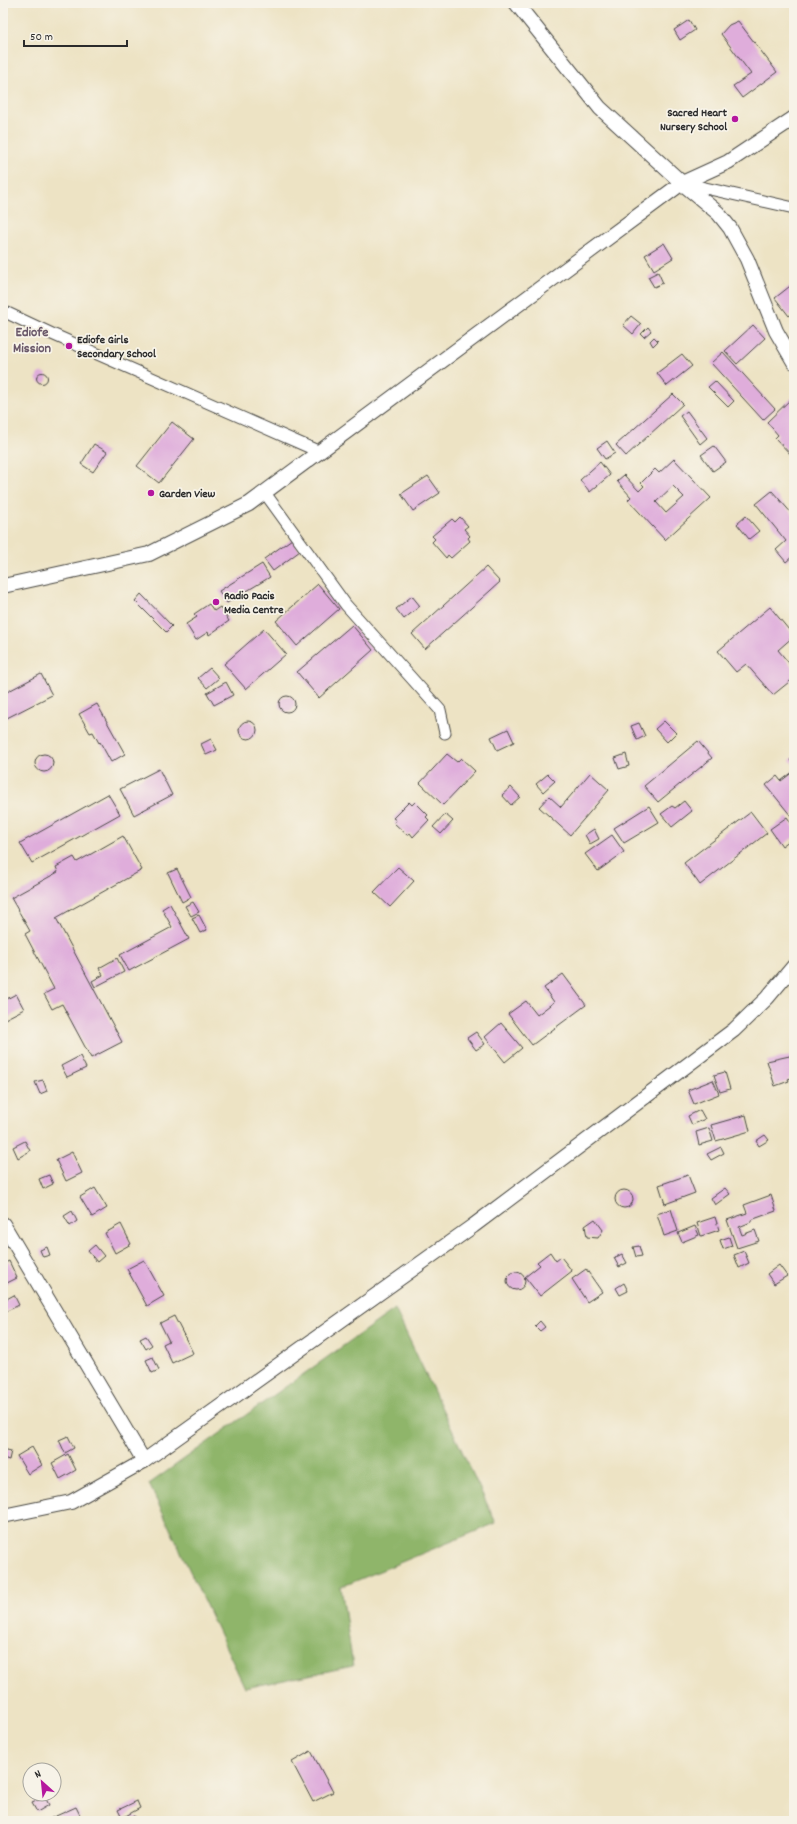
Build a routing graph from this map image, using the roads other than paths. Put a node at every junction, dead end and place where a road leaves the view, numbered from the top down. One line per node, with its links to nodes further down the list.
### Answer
1 (516, 3): 3 (street)
2 (794, 118): 3 (street)
3 (682, 183): 4 (street); 6 (street); 7 (street)
4 (794, 208)
5 (3, 311): 7 (street)
6 (794, 362)
7 (320, 452): 8 (street)
8 (264, 493): 9 (street); 10 (street)
9 (3, 586)
10 (445, 733)
11 (794, 966): 13 (street)
12 (3, 1224): 13 (street)
13 (144, 1461): 14 (street)
14 (3, 1516)

